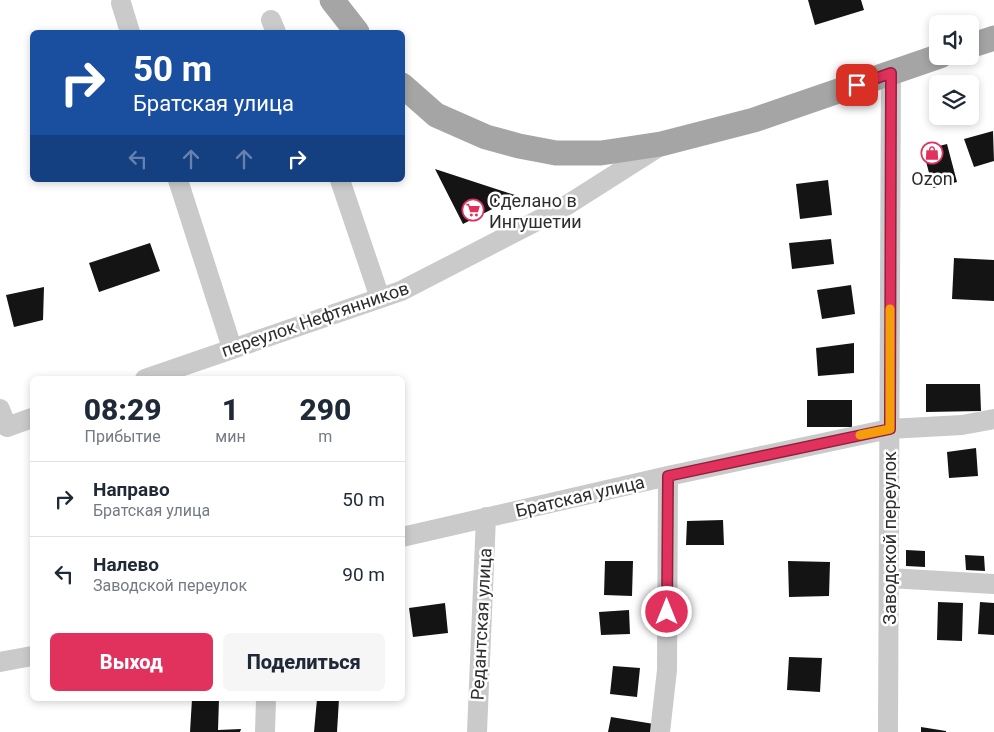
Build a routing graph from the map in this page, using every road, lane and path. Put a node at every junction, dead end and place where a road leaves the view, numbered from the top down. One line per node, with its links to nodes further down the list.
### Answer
1 (332, 0): 4 (main road)
2 (121, 4): 3 (street)
3 (129, 30)
4 (355, 30)
5 (994, 38): 6 (main road)
6 (979, 43)
7 (929, 60): 8 (main road)
8 (891, 73): 10 (main road); 19 (street, Заводской переулок)
9 (405, 88): 10 (main road)
10 (661, 144): 13 (street, переулок Нефтянников)
11 (179, 182): 14 (street)
12 (341, 182): 13 (street)
13 (380, 298): 14 (street, переулок Нефтянников)
14 (232, 348): 15 (street, переулок Нефтянников)
15 (153, 376)
16 (0, 409): 18 (street)
17 (994, 418): 19 (street, Братская улица)
18 (30, 419)
19 (890, 429): 20 (street, Братская улица); 23 (street, Заводской переулок)
20 (668, 476): 21 (street, Братская улица); 30 (street)
21 (486, 517): 22 (street, Братская улица); 29 (street, Редантская улица)
22 (405, 536)
23 (889, 578): 24 (street); 31 (street, Заводской переулок)
24 (994, 584)
25 (30, 656): 26 (street)
26 (0, 662)
27 (266, 701): 28 (street)
28 (266, 732)
29 (476, 732)
30 (660, 732)
31 (888, 732)

